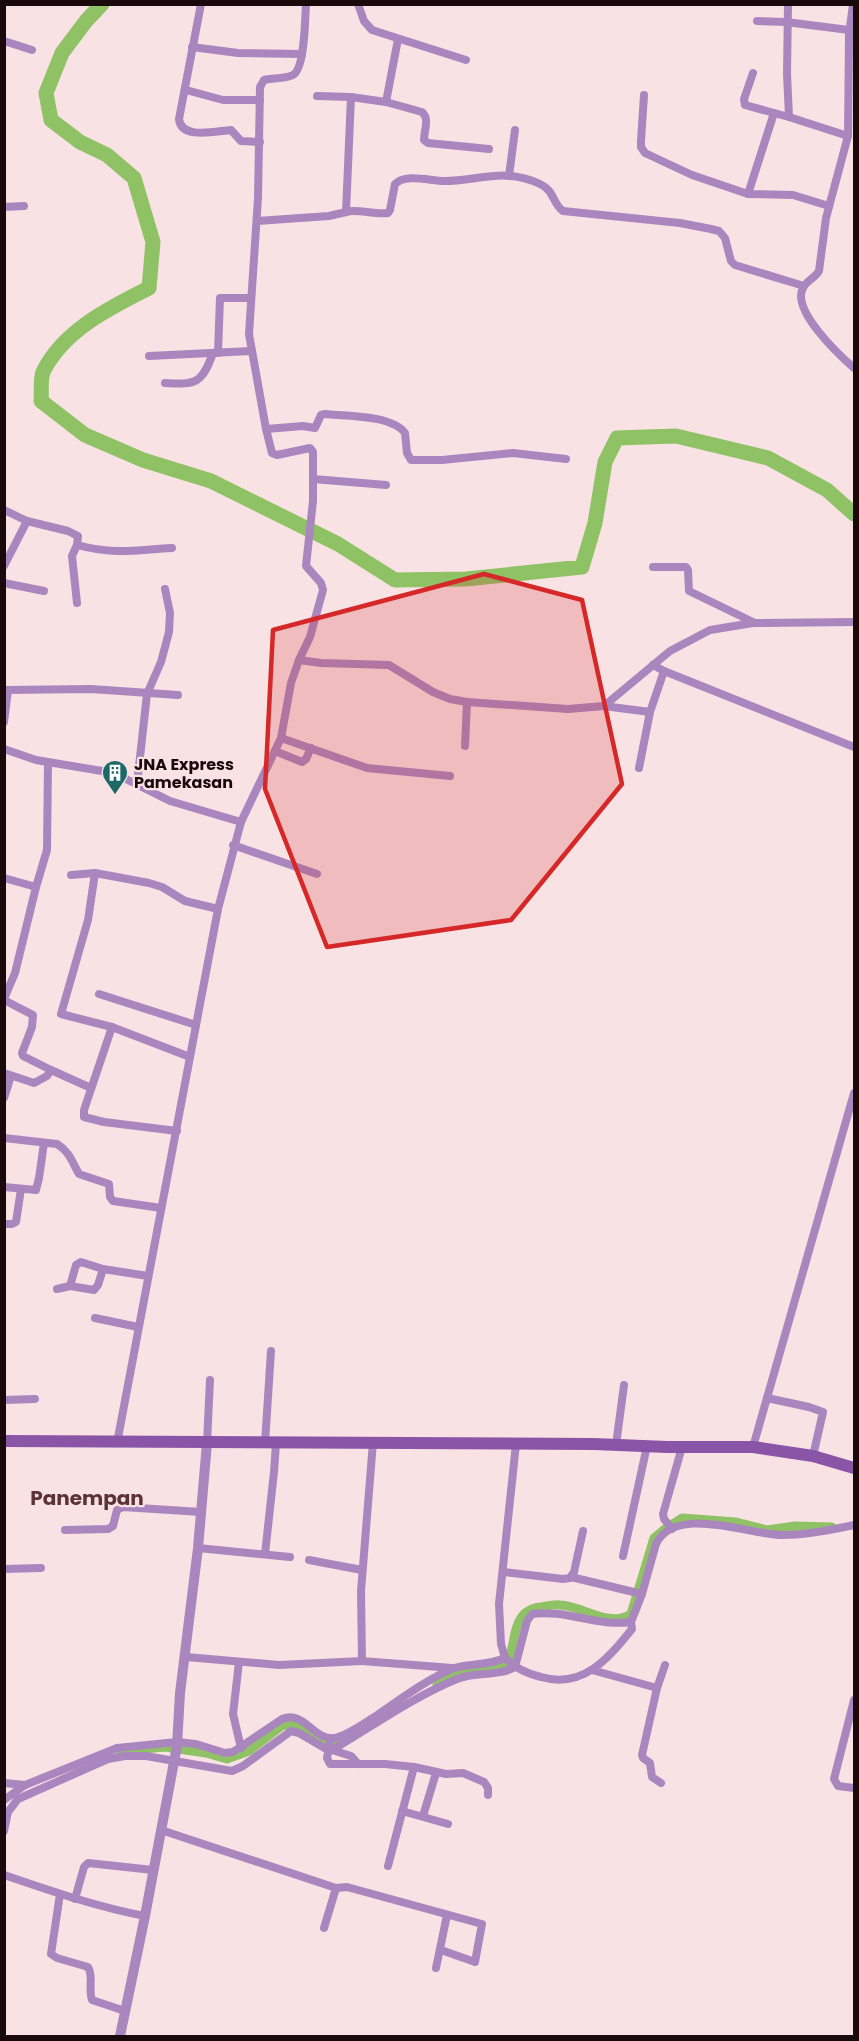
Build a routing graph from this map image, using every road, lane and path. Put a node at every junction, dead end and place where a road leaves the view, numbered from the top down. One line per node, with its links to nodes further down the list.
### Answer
1 (201, 4): 11 (street)
2 (306, 4): 13 (street)
3 (358, 4): 9 (street)
4 (788, 4): 7 (street)
5 (853, 4): 8 (street)
6 (757, 21): 7 (street)
7 (786, 22): 8 (street); 23 (street)
8 (851, 33): 25 (street)
9 (398, 39): 14 (street); 21 (street)
10 (4, 41): 12 (street)
11 (192, 47): 13 (street); 16 (street)
12 (32, 50)
13 (302, 54): 20 (street)
14 (466, 60)
15 (753, 73): 22 (street)
16 (186, 90): 20 (street); 26 (street)
17 (644, 95): 29 (street)
18 (316, 96): 19 (street)
19 (351, 97): 21 (street); 33 (street)
20 (260, 100): 26 (street)
21 (386, 102): 27 (street)
22 (774, 113): 23 (street); 29 (street)
23 (789, 117): 25 (street)
24 (515, 130): 28 (street)
25 (848, 136): 31 (street)
26 (260, 142): 34 (street)
27 (489, 149)
28 (509, 176): 33 (street); 35 (street)
29 (748, 194): 31 (street)
30 (24, 206): 32 (street)
31 (829, 207): 35 (street)
32 (5, 210)
33 (346, 212): 34 (street)
34 (257, 221): 36 (street)
35 (804, 286): 40 (street)
36 (251, 298): 37 (street); 38 (street)
37 (251, 351): 38 (street); 42 (street)
38 (216, 353): 39 (street); 41 (street)
39 (149, 356)
40 (855, 368)
41 (165, 383)
42 (266, 429): 43 (street); 44 (street)
43 (566, 459)
44 (313, 478): 45 (street); 58 (street)
45 (386, 485)
46 (4, 510): 47 (street)
47 (27, 521): 48 (street); 50 (street)
48 (77, 545): 49 (street); 55 (street)
49 (172, 548)
50 (4, 566)
51 (653, 567): 57 (street)
52 (4, 583): 54 (street)
53 (165, 589): 62 (street)
54 (44, 591)
55 (77, 603)
56 (855, 622): 57 (street)
57 (753, 623): 59 (street)
58 (299, 660): 64 (street); 68 (street)
59 (653, 664): 60 (street); 65 (street)
60 (664, 671): 66 (street); 70 (street)
61 (6, 690): 62 (street); 67 (street)
62 (147, 694): 63 (street); 77 (street)
63 (178, 695)
64 (467, 702): 65 (street); 69 (street)
65 (604, 706): 66 (street)
66 (650, 712): 75 (street)
67 (4, 722)
68 (281, 738): 72 (street); 73 (street)
69 (465, 746)
70 (855, 747)
71 (4, 748): 74 (street)
72 (311, 748): 73 (street); 76 (street)
73 (275, 751): 78 (street)
74 (48, 762): 77 (street); 84 (street)
75 (639, 768)
76 (450, 776)
77 (137, 784): 78 (street)
78 (241, 822): 79 (street)
79 (233, 845): 81 (street); 85 (street)
80 (95, 873): 82 (street); 85 (street); 89 (street)
81 (317, 874)
82 (71, 875)
83 (4, 878): 84 (street)
84 (36, 887): 87 (street)
85 (218, 909): 88 (street)
86 (99, 994): 88 (street)
87 (4, 1000): 91 (street)
88 (196, 1025): 90 (street)
89 (112, 1027): 90 (street); 93 (street)
90 (190, 1057): 96 (street)
91 (51, 1070): 92 (street); 93 (street)
92 (8, 1075): 95 (street)
93 (91, 1088): 96 (street)
94 (855, 1093): 112 (street)
95 (4, 1098)
96 (177, 1131): 101 (street)
97 (4, 1138): 98 (street)
98 (44, 1143): 100 (street); 101 (street)
99 (4, 1187): 100 (street)
100 (21, 1189): 102 (street)
101 (161, 1208): 104 (street)
102 (4, 1224)
103 (103, 1269): 104 (street); 105 (street); 105 (street)
104 (148, 1276): 108 (street)
105 (70, 1286): 106 (street)
106 (57, 1289)
107 (95, 1318): 108 (street)
108 (138, 1327): 117 (street)
109 (271, 1351): 119 (street)
110 (210, 1380): 118 (street)
111 (624, 1385): 121 (street)
112 (767, 1398): 124 (street); 125 (street)
113 (36, 1399): 114 (street)
114 (4, 1400)
115 (4, 1441): 117 (main road)
116 (373, 1442): 119 (main road); 120 (main road); 139 (street)
117 (117, 1443): 118 (main road)
118 (207, 1443): 119 (main road); 127 (street)
119 (270, 1443): 133 (street)
120 (516, 1444): 121 (main road); 140 (street)
121 (616, 1445): 122 (main road)
122 (647, 1446): 123 (main road); 134 (street)
123 (682, 1447): 124 (main road); 129 (street)
124 (753, 1447): 125 (main road)
125 (813, 1456): 126 (main road)
126 (855, 1468)
127 (201, 1512): 130 (street); 132 (street)
128 (855, 1524): 129 (street)
129 (670, 1526): 142 (street)
130 (65, 1530)
131 (583, 1531): 141 (street)
132 (198, 1548): 133 (street); 144 (street)
133 (265, 1554): 135 (street)
134 (623, 1556)
135 (290, 1557)
136 (309, 1560): 139 (street)
137 (41, 1568): 138 (street)
138 (4, 1569)
139 (362, 1570): 145 (street)
140 (503, 1572): 141 (street); 147 (street)
141 (571, 1577): 142 (street)
142 (638, 1593): 143 (street)
143 (631, 1622): 147 (street); 150 (street)
144 (186, 1657): 146 (street); 155 (street)
145 (362, 1661): 146 (street); 149 (street)
146 (239, 1662): 154 (street)
147 (510, 1662): 149 (street); 150 (street); 153 (street)
148 (665, 1665): 151 (street)
149 (455, 1668): 153 (street)
150 (592, 1671): 151 (street)
151 (657, 1688): 161 (street)
152 (854, 1701): 163 (street)
153 (330, 1745): 154 (street); 155 (street); 156 (street); 156 (street)
154 (241, 1748): 155 (street)
155 (176, 1751): 158 (street); 158 (street); 169 (street)
156 (358, 1764): 157 (street)
157 (414, 1767): 159 (street); 166 (street)
158 (72, 1769): 162 (street); 170 (street)
159 (436, 1773): 164 (street); 167 (street)
160 (4, 1782): 162 (street)
161 (661, 1783)
162 (25, 1785): 165 (street)
163 (855, 1788)
164 (488, 1795)
165 (4, 1800)
166 (402, 1811): 167 (street); 171 (street)
167 (423, 1816): 168 (street)
168 (448, 1824)
169 (161, 1830): 172 (street); 174 (street)
170 (4, 1831)
171 (388, 1866)
172 (153, 1870): 176 (street); 178 (street)
173 (4, 1875): 175 (street)
174 (336, 1888): 177 (street); 179 (street)
175 (60, 1894): 176 (street); 182 (street)
176 (75, 1899): 178 (street)
177 (447, 1915): 180 (street); 180 (street)
178 (145, 1916): 182 (street)
179 (324, 1928)
180 (441, 1950): 181 (street)
181 (436, 1968)
182 (125, 2011): 183 (street)
183 (120, 2037)

